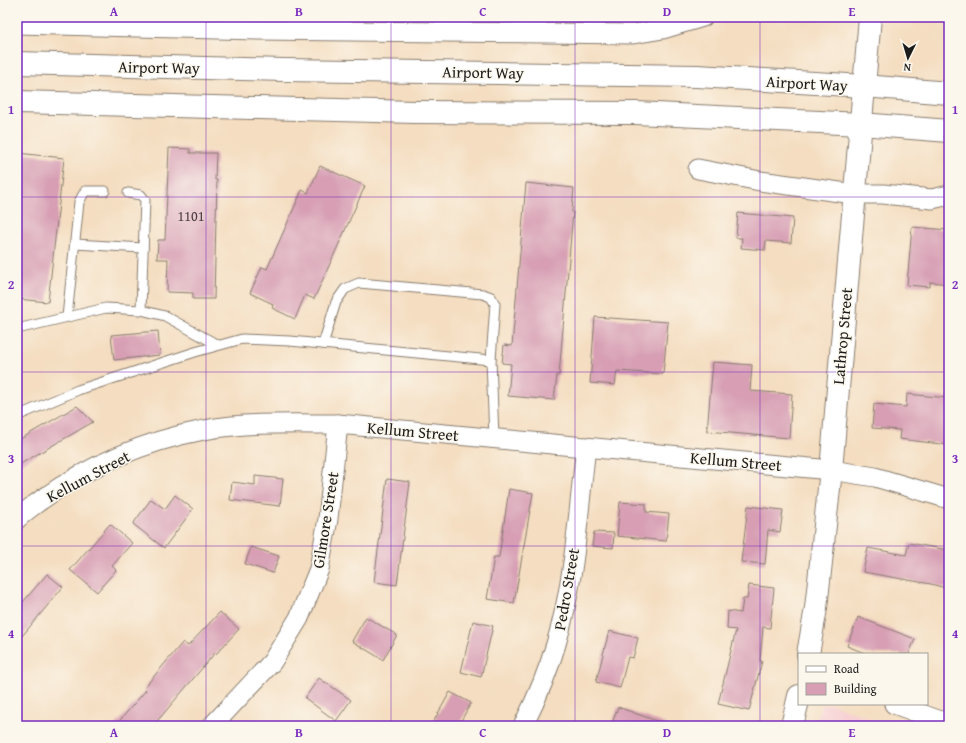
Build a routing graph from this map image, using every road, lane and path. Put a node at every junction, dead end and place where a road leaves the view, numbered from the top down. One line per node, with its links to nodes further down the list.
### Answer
1 (703, 17): 5 (street)
2 (870, 17): 7 (main road, Lathrop Street)
3 (197, 23): 4 (street); 5 (street)
4 (17, 24)
5 (344, 24)
6 (17, 63): 7 (main road, Airport Way)
7 (864, 86): 8 (main road, Airport Way); 10 (main road, Lathrop Street)
8 (949, 93)
9 (17, 102): 10 (main road)
10 (861, 124): 11 (main road); 15 (main road, Lathrop Street)
11 (949, 131)
12 (698, 169): 15 (street)
13 (105, 191): 17 (lane)
14 (128, 193): 18 (lane)
15 (854, 194): 16 (street); 29 (main road, Lathrop Street)
16 (949, 195)
17 (75, 244): 18 (lane); 20 (lane)
18 (143, 248): 19 (lane)
19 (140, 310): 20 (lane); 23 (lane)
20 (68, 317): 21 (lane)
21 (17, 329)
22 (323, 344): 23 (lane); 24 (lane); 24 (lane)
23 (218, 345): 25 (lane)
24 (491, 360): 27 (lane)
25 (17, 416)
26 (338, 424): 27 (street, Kellum Street); 31 (street, Kellum Street); 36 (street, Gilmore Street)
27 (494, 438): 28 (street, Kellum Street)
28 (586, 447): 29 (street, Kellum Street); 37 (street, Pedro Street)
29 (831, 470): 30 (street, Kellum Street); 32 (main road, Lathrop Street)
30 (949, 499)
31 (18, 515)
32 (808, 653)
33 (798, 700): 38 (main road)
34 (897, 705): 35 (street)
35 (949, 724)
36 (212, 726)
37 (523, 726)
38 (792, 726)

